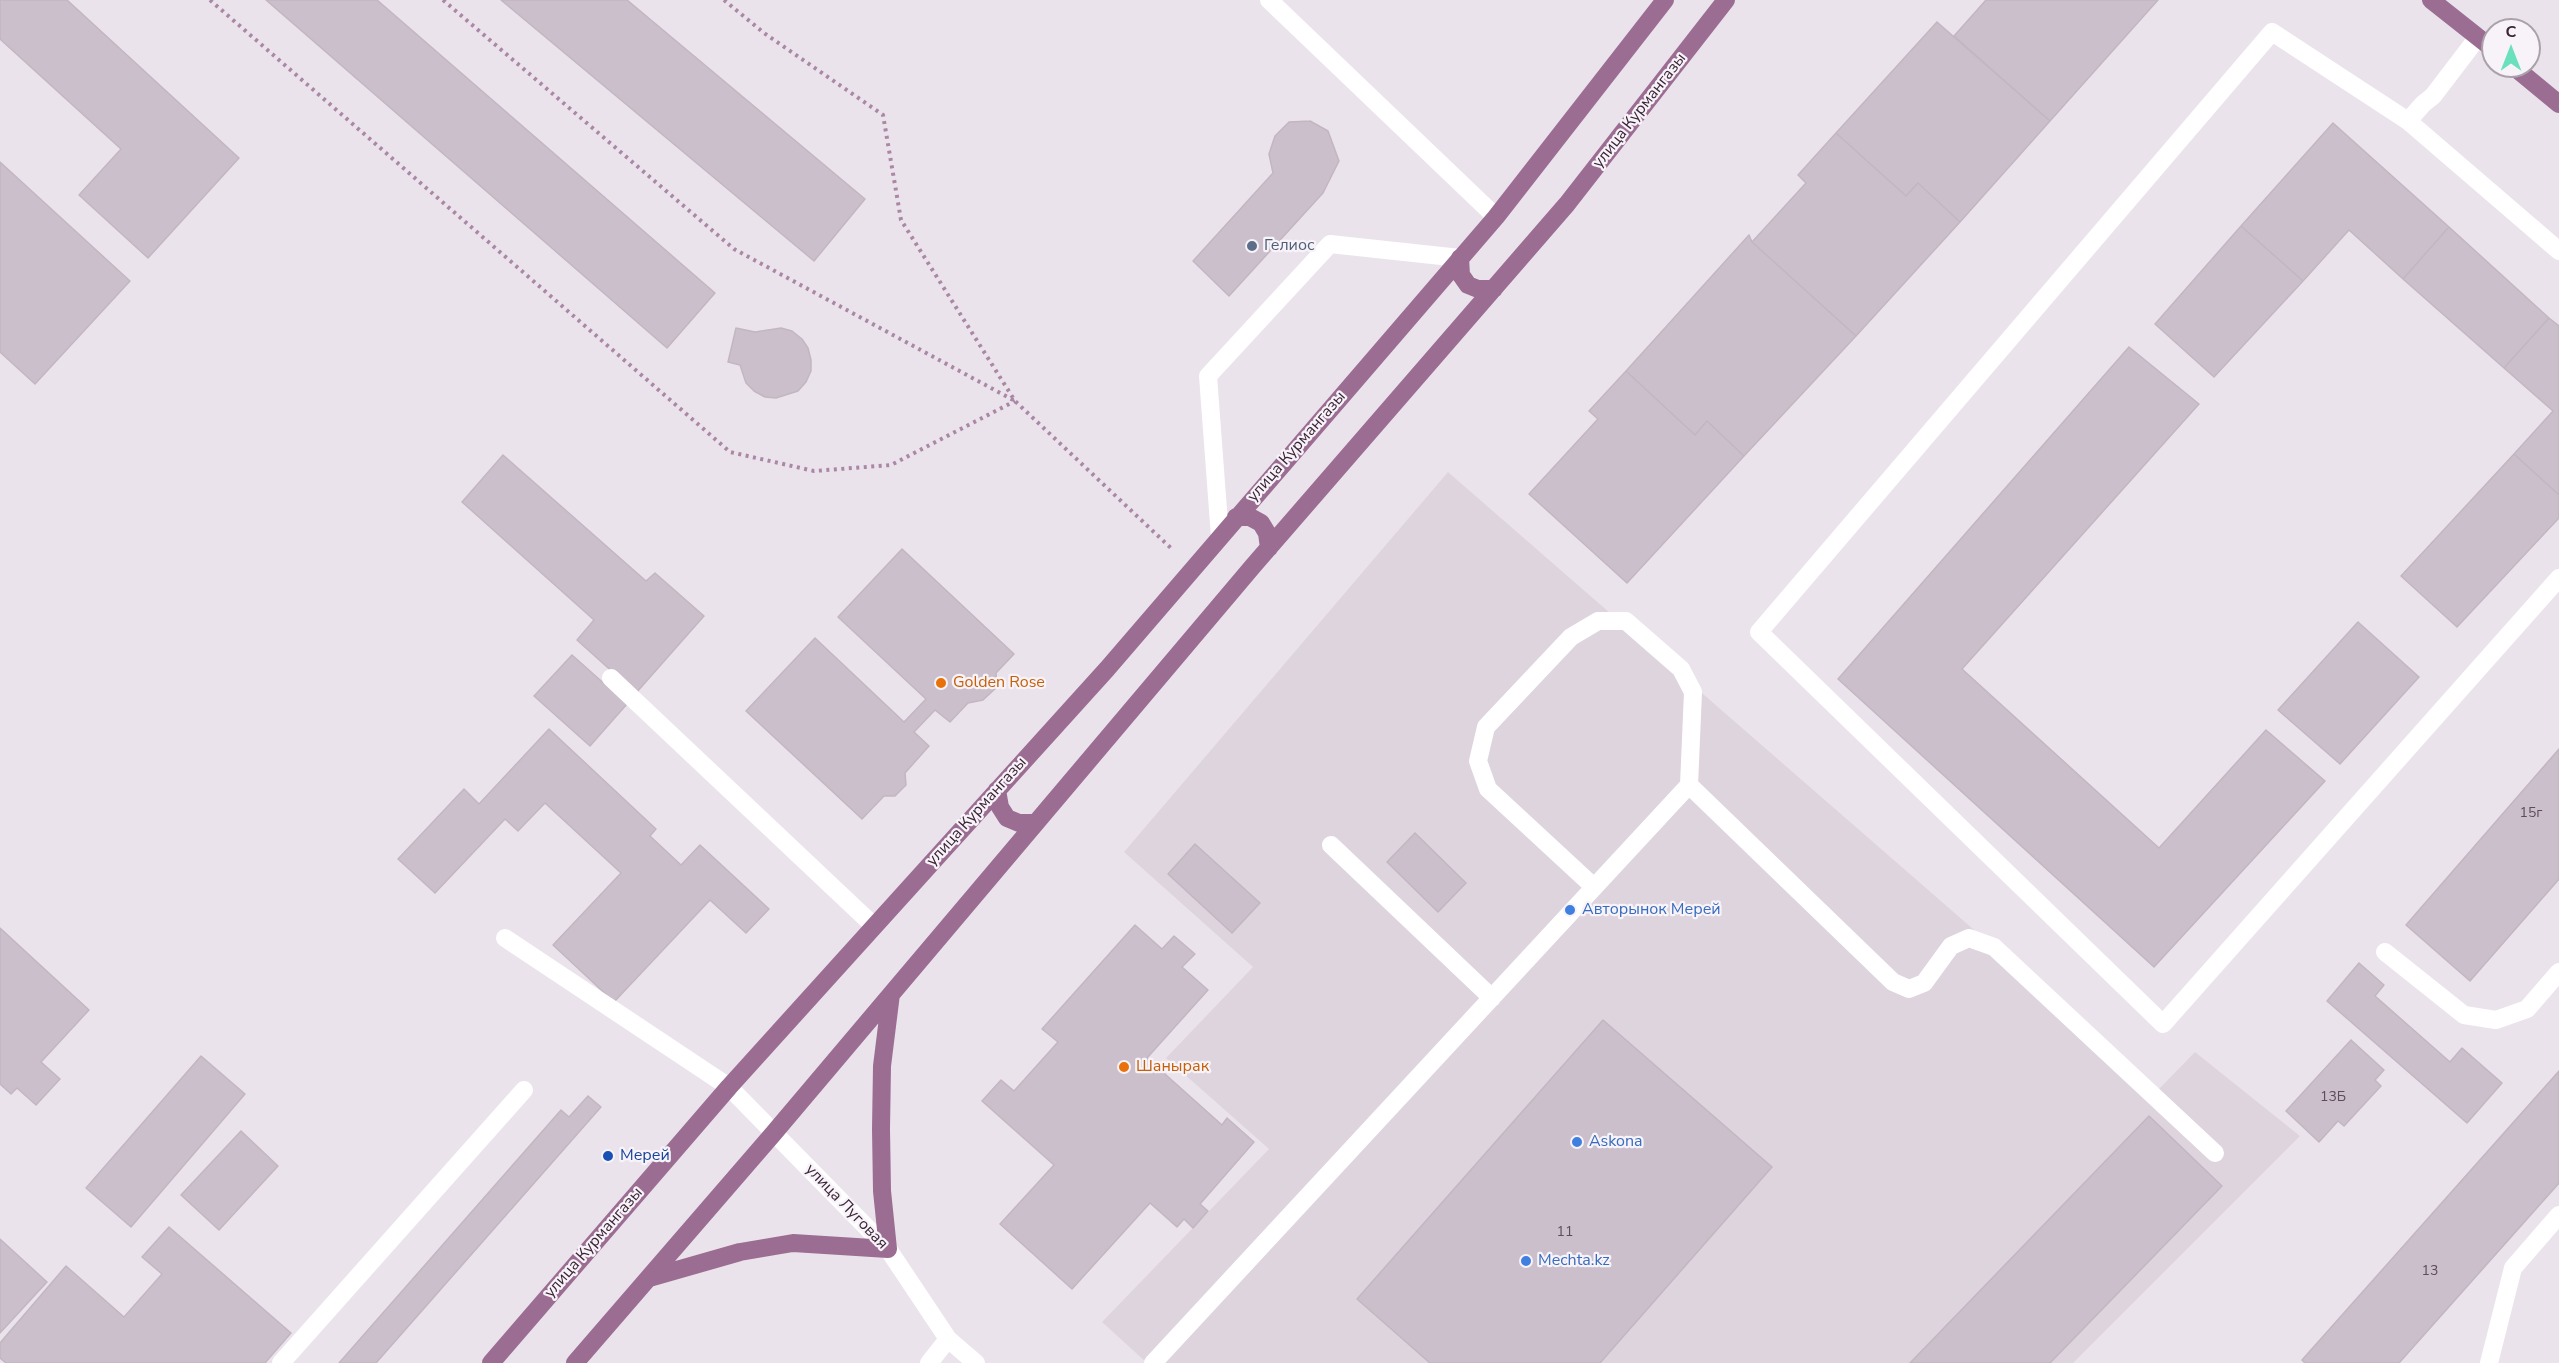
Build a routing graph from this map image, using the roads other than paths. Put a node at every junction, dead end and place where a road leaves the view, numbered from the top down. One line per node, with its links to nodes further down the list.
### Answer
1 (1269, 0): 10 (street)
2 (1665, 0): 10 (main road)
3 (1726, 0): 13 (main road, улица Курмангазы)
4 (2430, 0): 5 (main road)
5 (2478, 37): 6 (main road); 9 (street)
6 (2481, 39)
7 (2528, 78): 8 (main road)
8 (2559, 104)
9 (2408, 121): 11 (street); 17 (street)
10 (1496, 217): 12 (main road, улица Курмангазы)
11 (2559, 251)
12 (1460, 258): 13 (main road); 14 (main road, улица Курмангазы); 15 (street)
13 (1494, 289): 16 (main road)
14 (1236, 518): 15 (main road, улица Курмангазы); 16 (main road)
15 (1220, 537): 20 (main road, улица Курмангазы)
16 (1269, 548): 21 (main road)
17 (2559, 578)
18 (611, 678): 24 (street)
19 (1689, 784): 23 (street); 23 (street); 33 (street)
20 (997, 790): 21 (main road); 24 (main road, улица Курмангазы)
21 (1035, 823): 28 (main road)
22 (1331, 845): 29 (street)
23 (1594, 886): 29 (street)
24 (874, 926): 30 (main road, улица Курмангазы)
25 (505, 938): 30 (street, улица Луговая)
26 (2385, 952): 27 (street)
27 (2559, 972)
28 (891, 994): 32 (main road); 35 (main road)
29 (1491, 998): 43 (street)
30 (729, 1086): 32 (street, улица Луговая); 39 (main road, улица Курмангазы)
31 (524, 1090): 38 (street)
32 (773, 1134): 35 (street, улица Луговая); 36 (main road)
33 (2215, 1153)
34 (2559, 1215): 44 (street)
35 (888, 1249): 36 (main road); 37 (street, улица Луговая)
36 (648, 1278): 40 (main road)
37 (948, 1339): 41 (street); 42 (street, улица Луговая)
38 (280, 1363)
39 (491, 1363)
40 (574, 1363)
41 (928, 1363)
42 (976, 1363)
43 (1153, 1363)
44 (2488, 1363)

